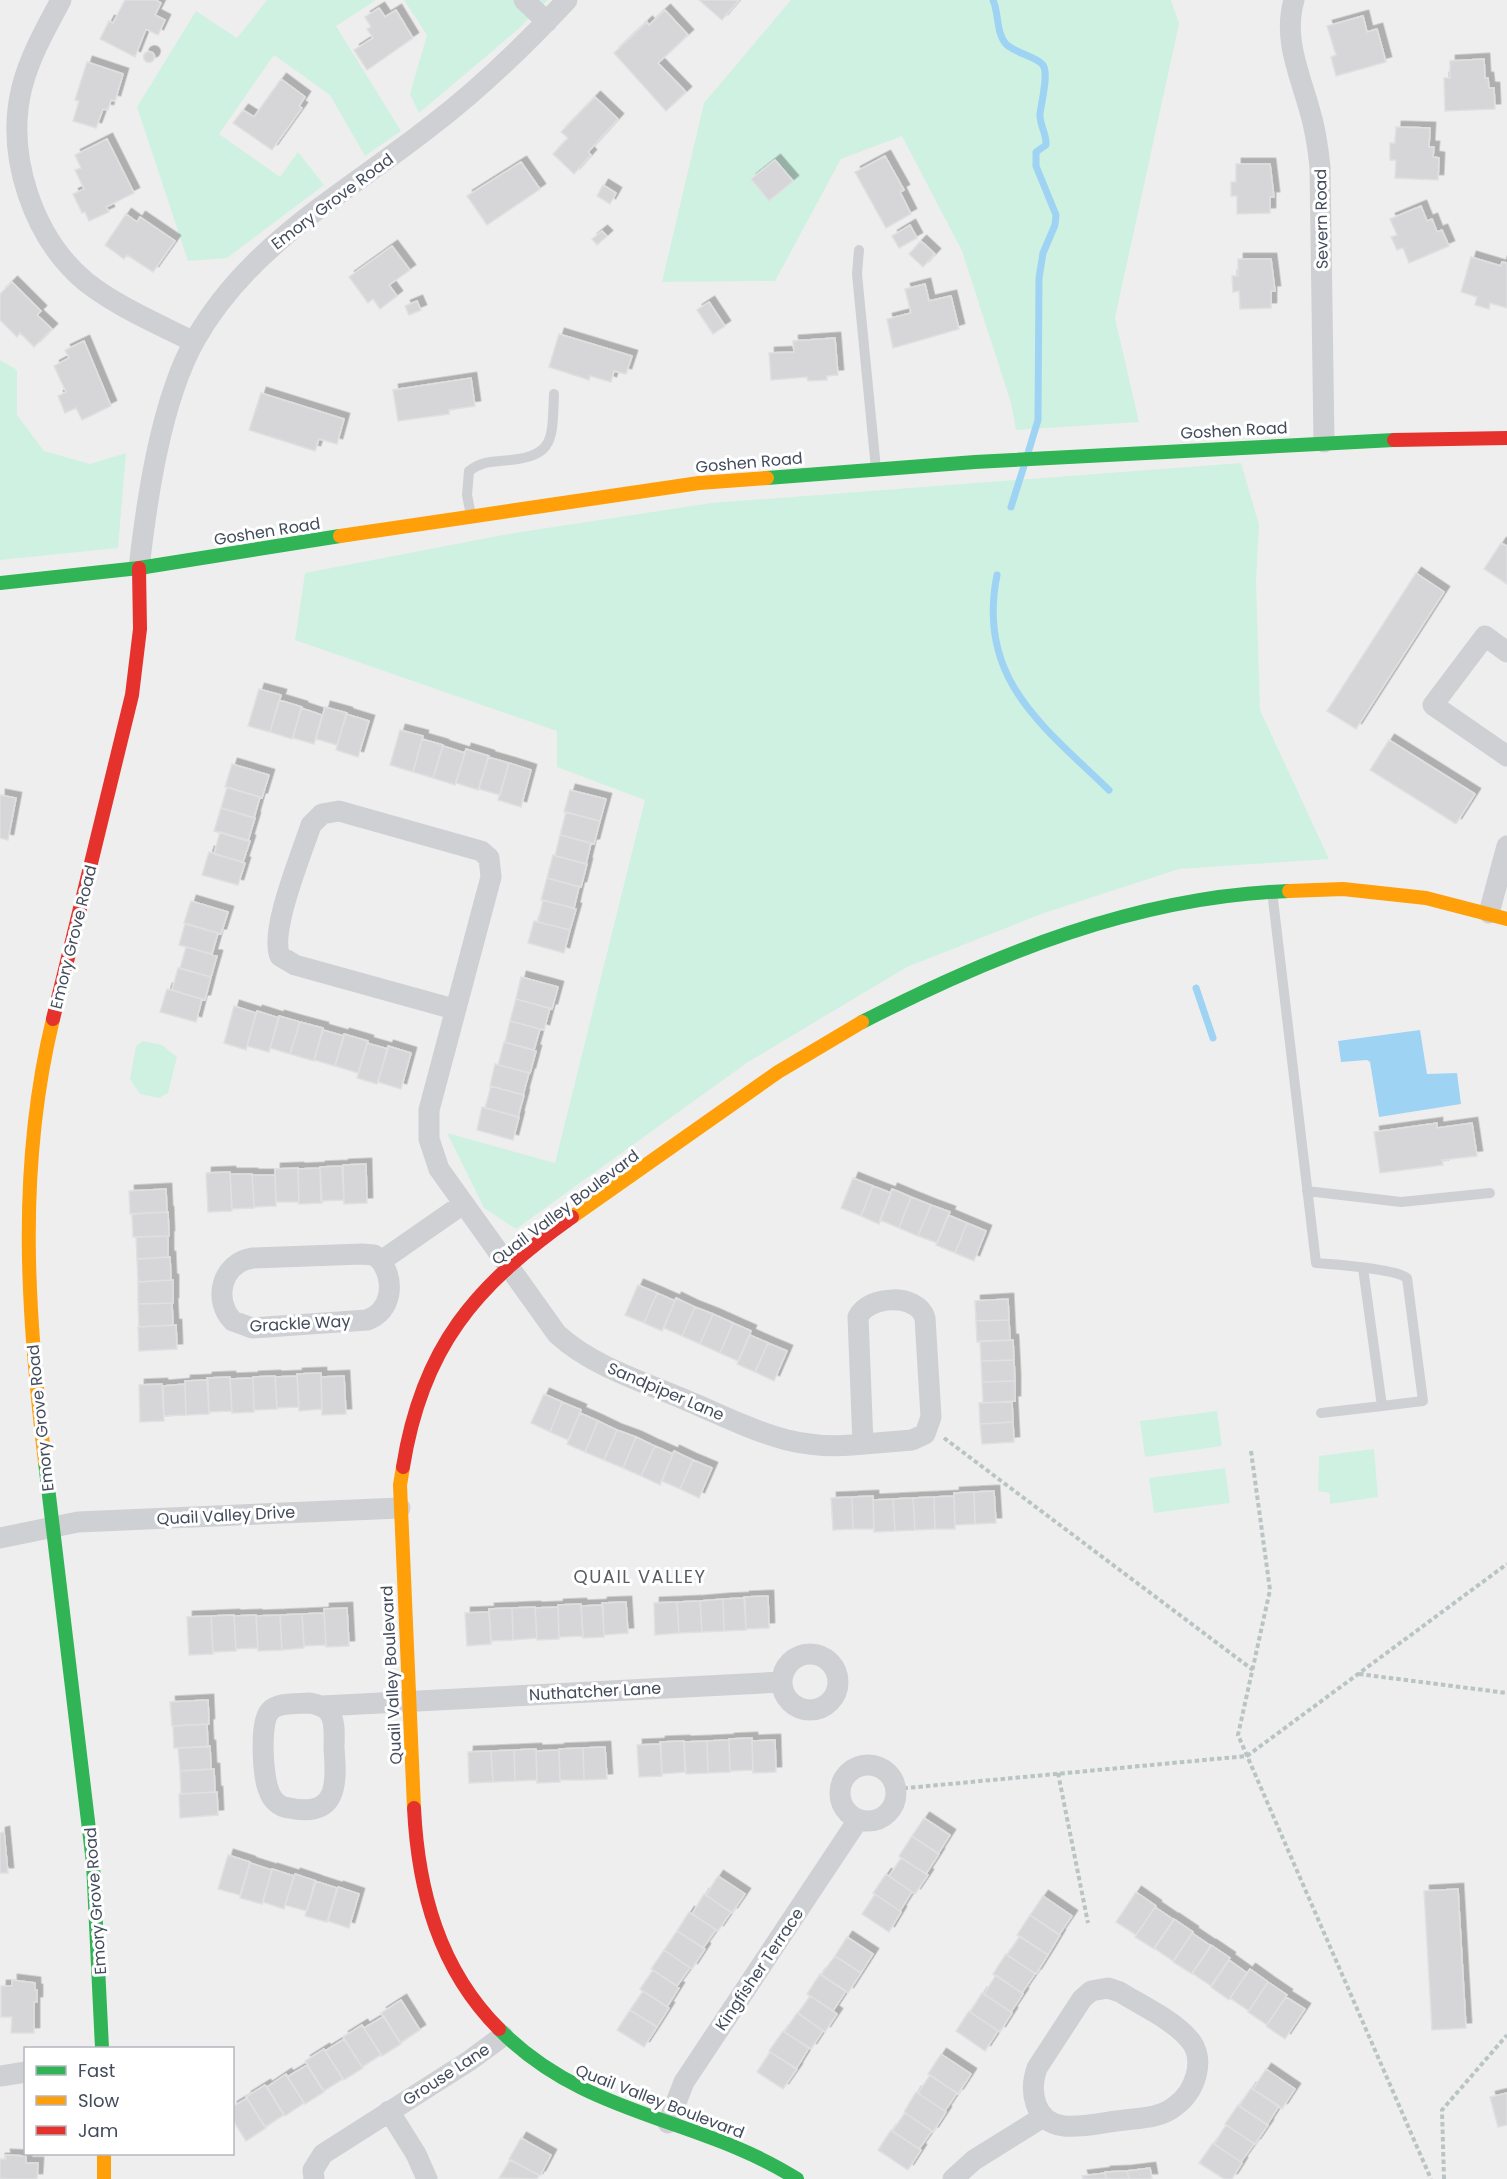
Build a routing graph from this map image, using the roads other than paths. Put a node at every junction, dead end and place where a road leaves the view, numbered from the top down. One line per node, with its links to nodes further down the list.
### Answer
1 (61, 0): 7 (street)
2 (524, 0): 5 (street)
3 (567, 0): 5 (street, Emory Grove Road)
4 (1294, 0): 10 (street, Severn Road)
5 (547, 22): 7 (street, Emory Grove Road)
6 (859, 250): 11 (lane)
7 (194, 342): 13 (street, Emory Grove Road)
8 (554, 394): 12 (lane)
9 (1507, 438): 10 (street, Goshen Road)
10 (1324, 442): 11 (street, Goshen Road)
11 (876, 469): 12 (street, Goshen Road)
12 (471, 515): 13 (street, Goshen Road)
13 (139, 568): 14 (street, Goshen Road); 31 (street, Emory Grove Road)
14 (0, 583)
15 (1507, 652): 16 (street)
16 (1507, 756)
17 (1507, 846): 19 (street)
18 (1272, 891): 19 (street, Quail Valley Boulevard); 21 (lane); 25 (street, Quail Valley Boulevard)
19 (1498, 916)
20 (454, 1009): 20 (street, Sandpiper Lane); 23 (street, Sandpiper Lane)
21 (1307, 1191): 22 (lane); 26 (lane)
22 (1490, 1193)
23 (463, 1204): 24 (street); 25 (street, Sandpiper Lane)
24 (381, 1262): 24 (street, Grackle Way)
25 (509, 1267): 29 (street, Sandpiper Lane); 30 (street, Quail Valley Boulevard)
26 (1363, 1269): 27 (lane); 27 (lane)
27 (1382, 1406): 28 (lane)
28 (1321, 1413)
29 (863, 1444): 29 (street, Sandpiper Lane)
30 (400, 1508): 31 (street, Quail Valley Drive); 34 (street, Quail Valley Boulevard)
31 (52, 1527): 32 (street, Quail Valley Drive); 38 (street, Emory Grove Road)
32 (0, 1538)
33 (782, 1682): 34 (street, Nuthatcher Lane)
34 (409, 1700): 35 (street, Nuthatcher Lane); 37 (street, Quail Valley Boulevard)
35 (322, 1706): 35 (street)
36 (858, 1820): 36 (street); 43 (street, Kingfisher Terrace)
37 (503, 2036): 41 (street, Grouse Lane); 43 (street, Quail Valley Boulevard)
38 (102, 2047)
39 (24, 2072): 40 (street)
40 (0, 2076)
41 (389, 2111): 46 (street, Grouse Lane); 47 (street, Grouse Lane)
42 (1043, 2117): 42 (street); 49 (street)
43 (668, 2123): 48 (street, Quail Valley Boulevard)
44 (104, 2155): 45 (street)
45 (104, 2179)
46 (314, 2179)
47 (427, 2179)
48 (797, 2179)
49 (953, 2179)

